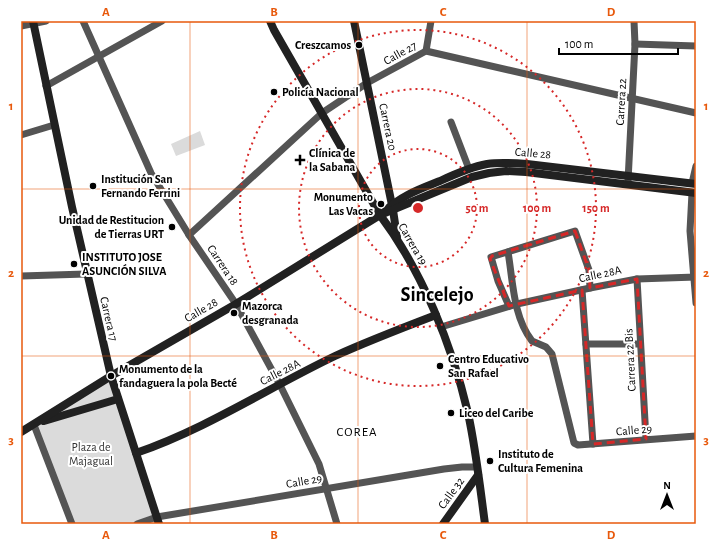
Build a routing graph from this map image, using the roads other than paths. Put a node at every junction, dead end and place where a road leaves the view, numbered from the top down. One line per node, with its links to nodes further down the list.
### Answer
1 (46, 21): 8 (street)
2 (83, 21): 13 (street, Carrera 18)
3 (162, 21): 13 (street)
4 (270, 21): 17 (street, Carrera 19)
5 (354, 21): 14 (street, Carrera 20)
6 (431, 21): 12 (street)
7 (634, 21): 10 (street, Carrera 22)
8 (33, 23): 9 (street); 15 (street, Carrera 17)
9 (21, 26)
10 (635, 44): 11 (street); 16 (street, Carrera 22)
11 (696, 46)
12 (426, 51): 14 (street, Calle 27); 16 (street, Calle 27)
13 (100, 57): 15 (street); 29 (street, Carrera 18)
14 (367, 83): 17 (street, Calle 27); 27 (street, Carrera 20)
15 (46, 86): 20 (street, Carrera 17)
16 (632, 99): 18 (street, Calle 27); 24 (street, Carrera 22)
17 (322, 113): 28 (street, Carrera 19); 29 (street, Calle 27)
18 (696, 113)
19 (451, 122): 23 (street)
20 (54, 125): 21 (street); 32 (street, Carrera 17)
21 (21, 135)
22 (696, 166): 25 (street)
23 (469, 169): 24 (street, Calle 28); 27 (street, Calle 28)
24 (628, 180): 25 (street, Calle 28); 26 (street, Calle 28); 27 (street, Calle 28)
25 (694, 183)
26 (694, 193): 34 (street)
27 (393, 207): 28 (street, Calle 28); 30 (street, Carrera 20)
28 (380, 215): 30 (street, Carrera 19); 39 (street, Calle 28)
29 (189, 235): 39 (street, Carrera 18)
30 (397, 238): 41 (street, Carrera 19)
31 (508, 252): 36 (street); 40 (street); 40 (street)
32 (86, 274): 33 (street); 45 (street, Carrera 17)
33 (21, 276)
34 (695, 277): 35 (street, Calle 28A); 38 (street)
35 (637, 279): 36 (street, Calle 28A); 44 (street, Carrera 22 Bis)
36 (590, 288): 37 (street, Calle 28A)
37 (582, 290): 40 (street, Calle 28A); 43 (street)
38 (696, 303)
39 (236, 304): 45 (street, Calle 28); 46 (street, Carrera 18)
40 (513, 305): 42 (street, Calle 28A); 52 (street, Calle 29)
41 (436, 315): 42 (street, Carrera 19); 46 (street, Calle 28A)
42 (441, 328): 54 (street, Carrera 19)
43 (586, 344): 44 (street); 52 (street)
44 (640, 344): 51 (street, Carrera 22 Bis)
45 (111, 376): 47 (street, Carrera 17); 48 (street, Calle 28)
46 (280, 385): 53 (street, Calle 28A); 55 (street, Carrera 18)
47 (118, 399): 48 (street, Calle 28); 53 (street, Carrera 17)
48 (34, 425): 49 (street, Calle 28); 57 (street)
49 (21, 432)
50 (696, 436): 51 (street, Calle 29)
51 (646, 439): 52 (street, Calle 29)
52 (593, 444)
53 (136, 453): 56 (street, Carrera 17)
54 (477, 471): 55 (street, Calle 29); 60 (street, Calle 32); 61 (street, Carrera 19)
55 (327, 489): 56 (street, Calle 29); 59 (street, Carrera 18)
56 (158, 521): 58 (street, Calle 29)
57 (72, 524)
58 (137, 524)
59 (337, 524)
60 (443, 524)
61 (485, 524)

